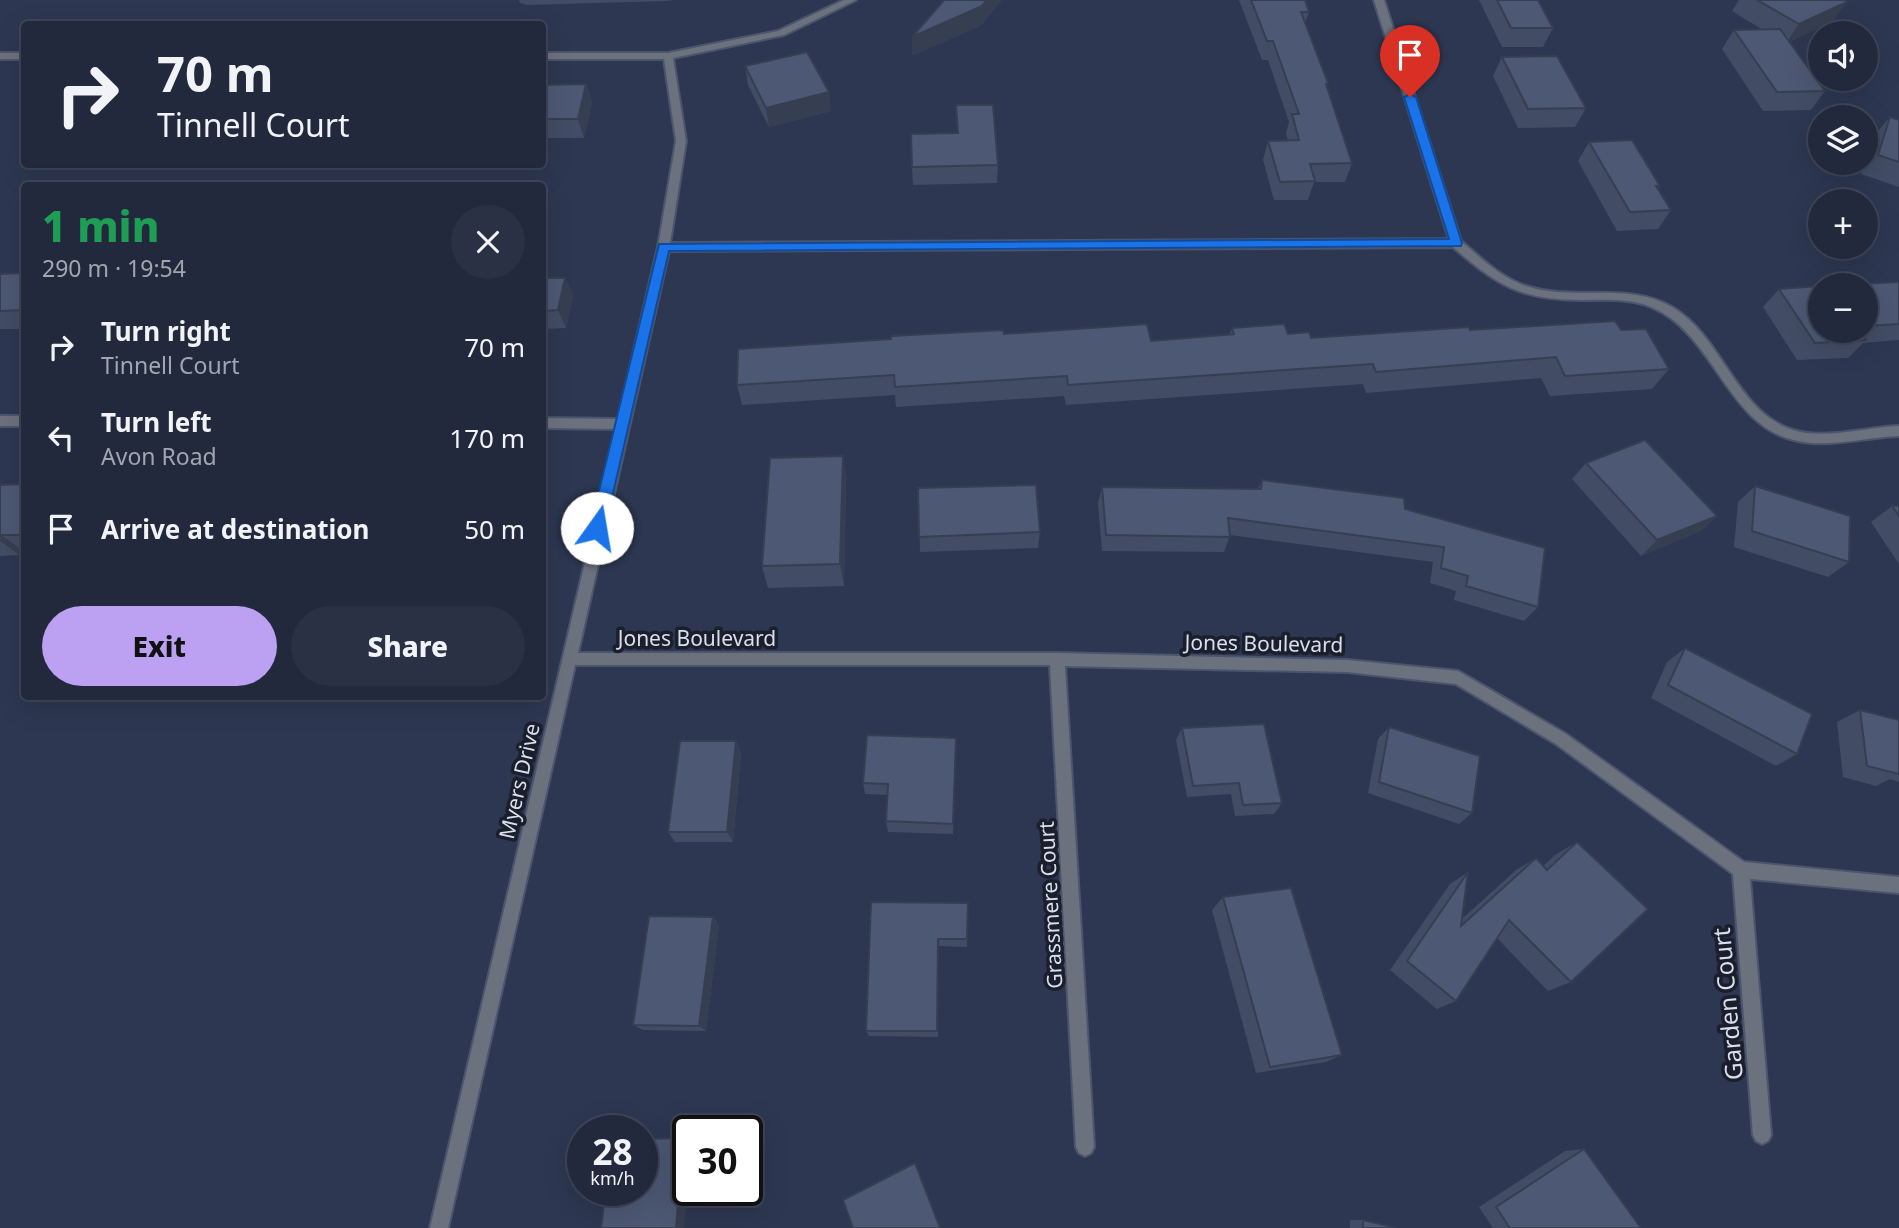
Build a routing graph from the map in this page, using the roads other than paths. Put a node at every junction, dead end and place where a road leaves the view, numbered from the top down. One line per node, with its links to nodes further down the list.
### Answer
1 (851, 0): 6 (street)
2 (1379, 0): 7 (street)
3 (0, 56): 4 (street)
4 (21, 56)
5 (546, 56): 6 (street)
6 (668, 56): 8 (street, Myers Drive)
7 (1456, 243): 8 (street); 13 (street)
8 (664, 247): 12 (street, Myers Drive)
9 (0, 421): 10 (street)
10 (21, 421)
11 (546, 423): 12 (street)
12 (621, 424): 14 (street, Myers Drive)
13 (1899, 431)
14 (568, 659): 15 (street, Jones Boulevard); 20 (street, Myers Drive)
15 (1057, 659): 16 (street, Jones Boulevard); 19 (street, Grassmere Court)
16 (1741, 870): 17 (street); 18 (street, Garden Court)
17 (1899, 885)
18 (1762, 1135)
19 (1085, 1147)
20 (439, 1228)

